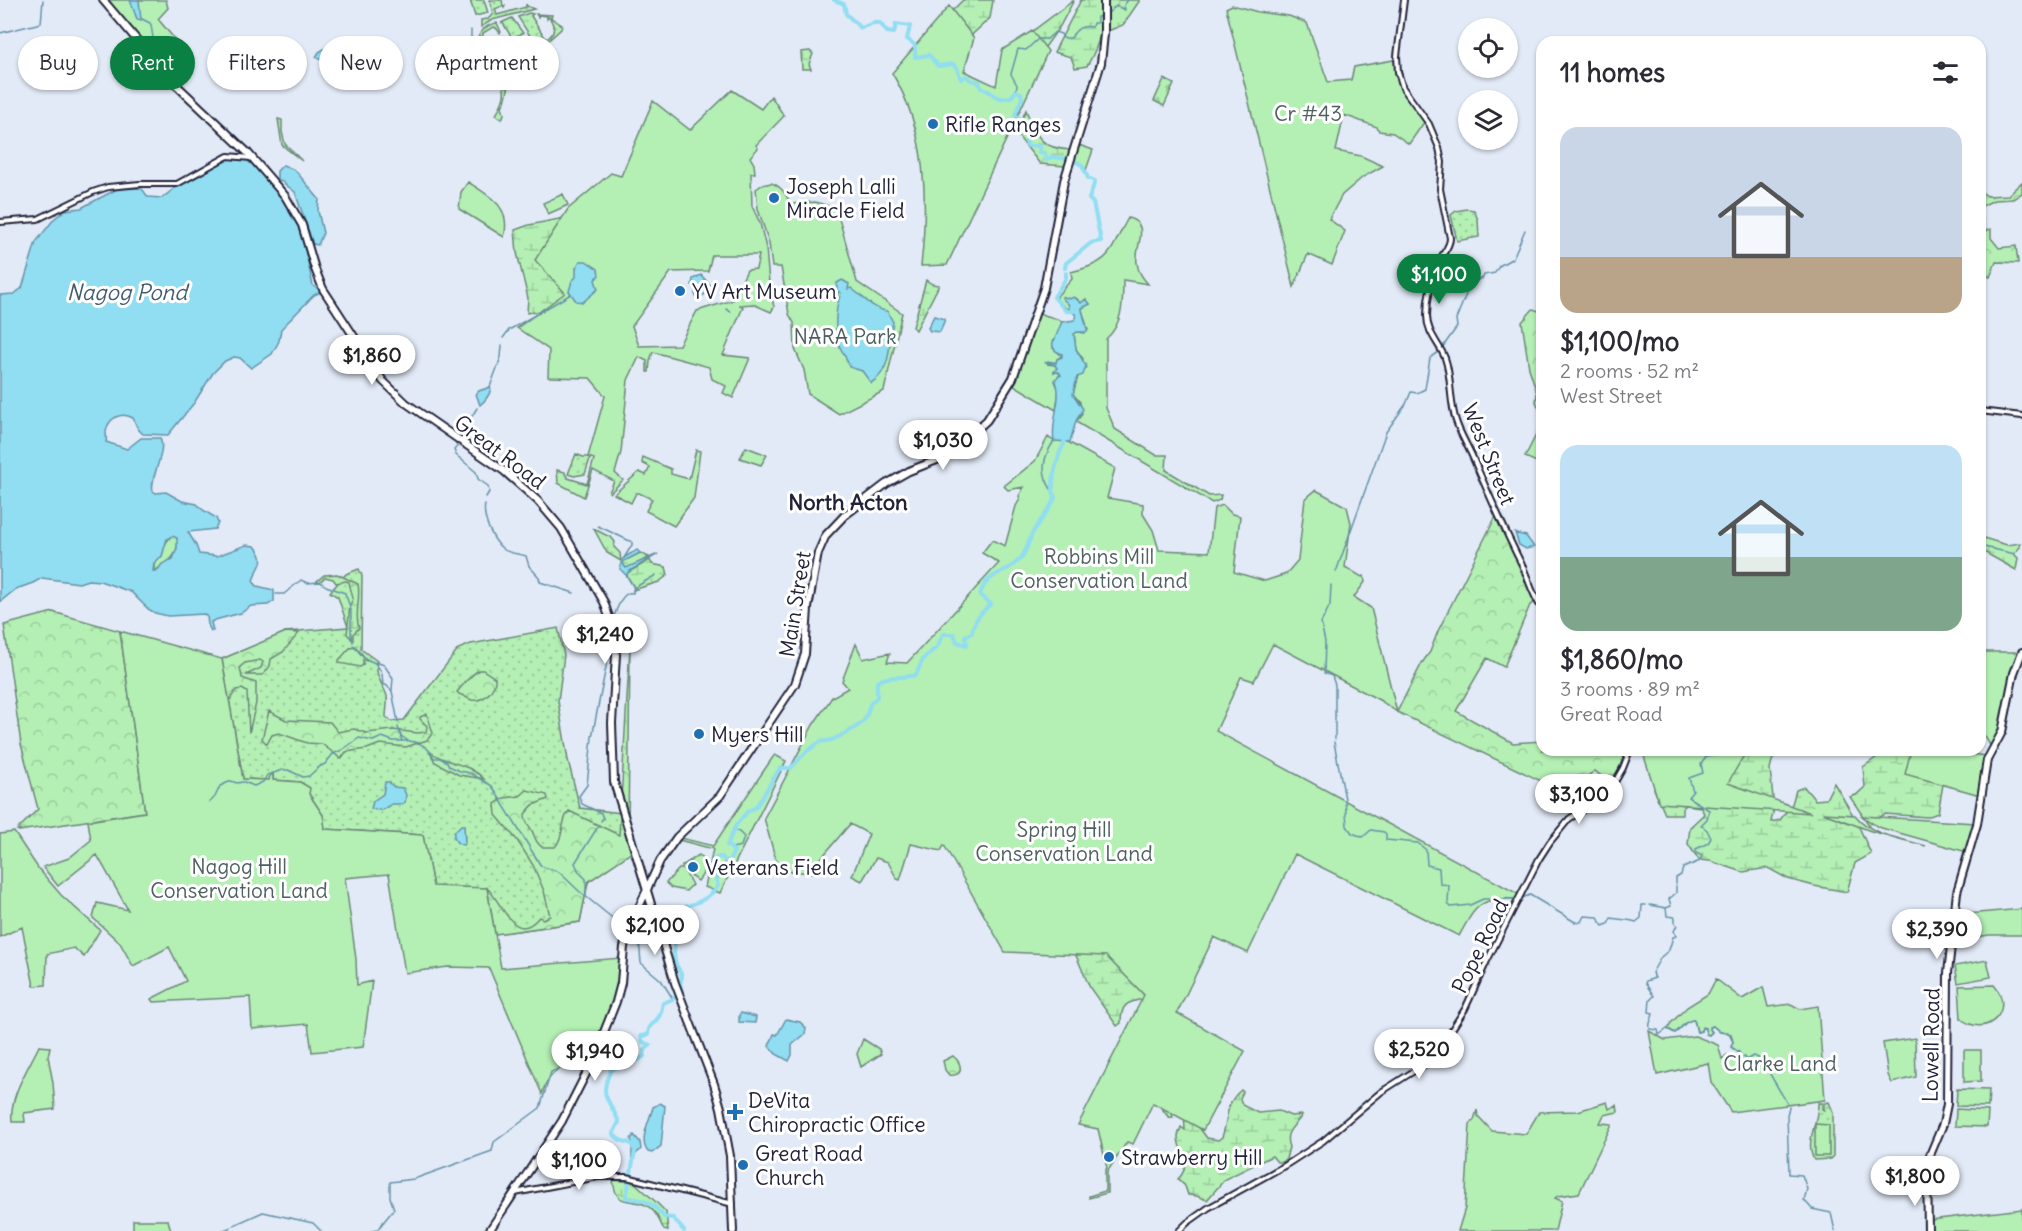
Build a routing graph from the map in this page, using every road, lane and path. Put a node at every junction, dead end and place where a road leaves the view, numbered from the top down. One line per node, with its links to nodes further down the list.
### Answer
1 (103, 0): 4 (main road, Great Road)
2 (1104, 0): 14 (main road, Main Street)
3 (1404, 0): 10 (street, West Street)
4 (243, 148): 5 (street); 6 (main road, Great Road)
5 (237, 156): 6 (street); 7 (street)
6 (253, 158): 13 (main road, Great Road)
7 (0, 222)
8 (1986, 412): 9 (street)
9 (2022, 416)
10 (1536, 599)
11 (2022, 652): 27 (main road, Lowell Road)
12 (1628, 756): 26 (street, Pope Road)
13 (644, 876): 14 (main road); 15 (main road, Great Road)
14 (652, 877): 15 (main road, Main Street)
15 (647, 888): 16 (main road, Main Street); 17 (main road, Great Road)
16 (640, 904): 17 (main road); 20 (main road, Main Street)
17 (652, 907): 18 (main road, Great Road)
18 (695, 1034): 19 (main road, Great Road); 19 (main road)
19 (702, 1054): 23 (main road, Great Road)
20 (522, 1183): 21 (street); 22 (main road, Main Street)
21 (529, 1190): 22 (street); 23 (street)
22 (514, 1193): 24 (main road, Main Street)
23 (733, 1204): 25 (main road, Great Road)
24 (489, 1231)
25 (733, 1231)
26 (1179, 1231)
27 (1928, 1231)

